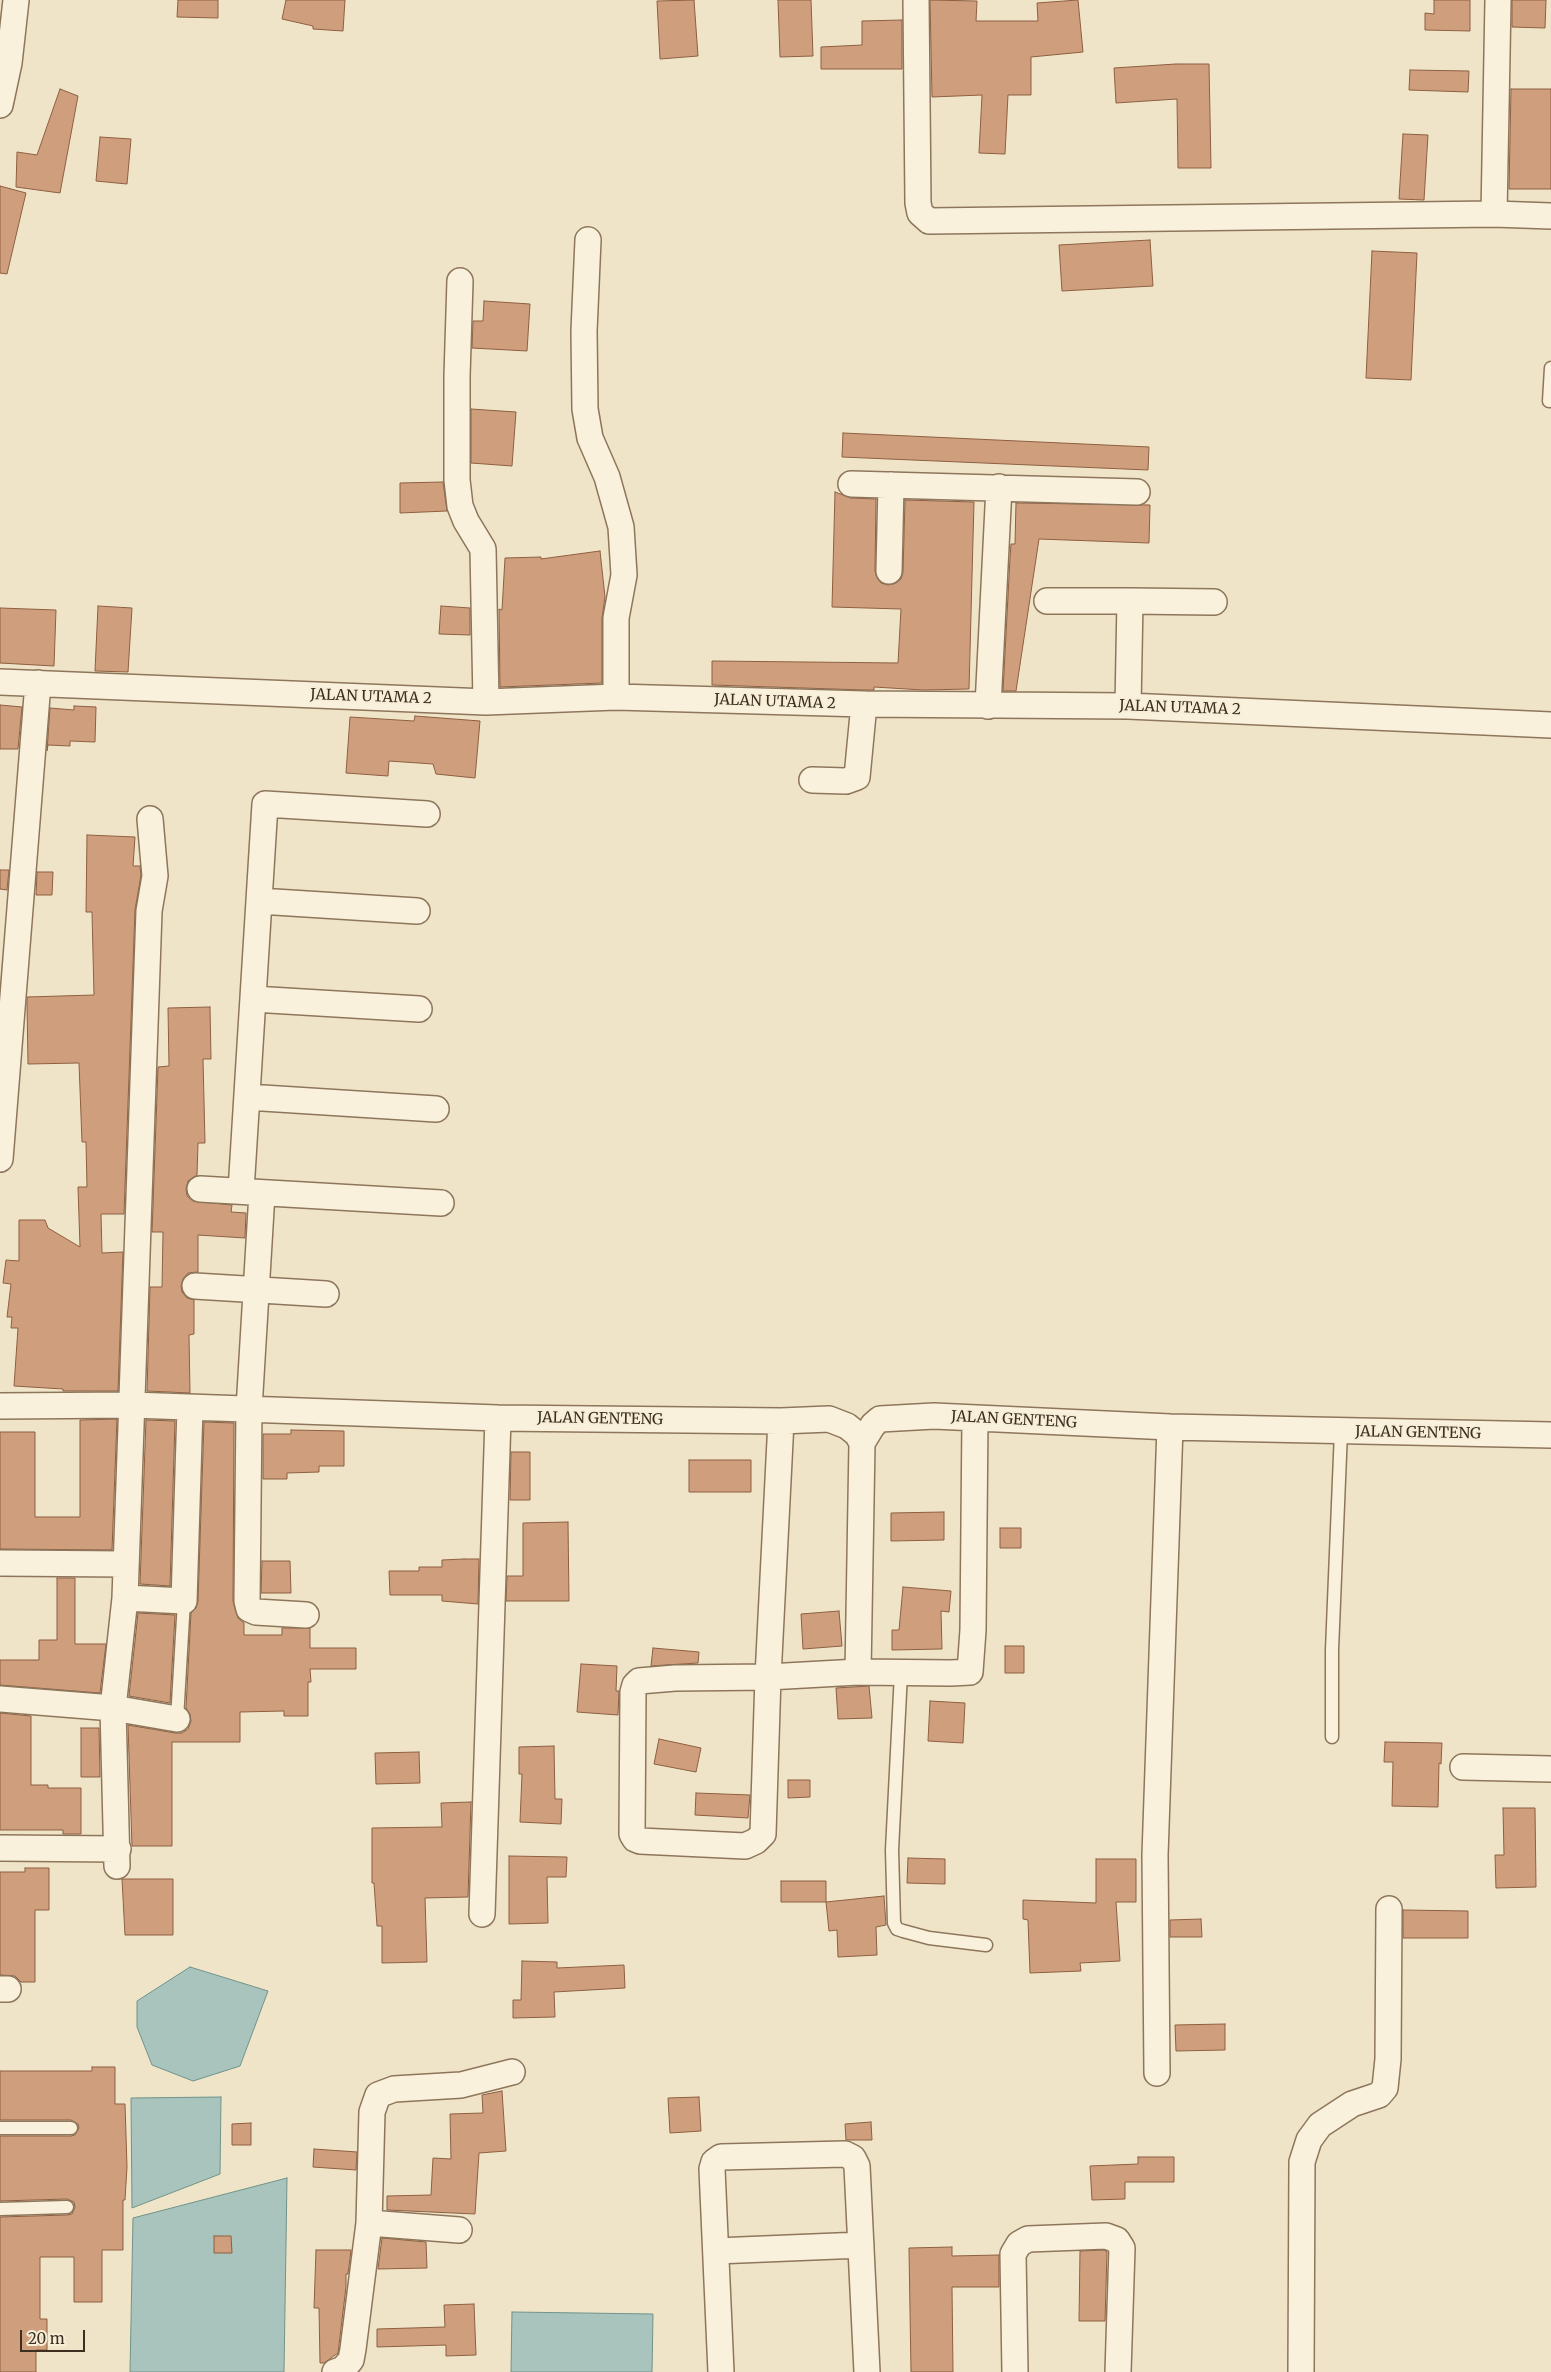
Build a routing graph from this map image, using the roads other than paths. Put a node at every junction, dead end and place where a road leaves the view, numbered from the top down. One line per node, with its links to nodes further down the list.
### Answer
1 (16, 0): 4 (street)
2 (916, 0): 6 (street)
3 (1498, 0): 6 (street)
4 (4, 63): 5 (street)
5 (0, 104)
6 (1494, 214): 7 (street)
7 (1551, 216)
8 (588, 240): 22 (street)
9 (460, 281): 23 (street)
10 (1551, 368): 11 (lane)
11 (1549, 402)
12 (851, 484): 13 (street)
13 (891, 485): 14 (street); 16 (street)
14 (999, 487): 15 (street); 25 (street)
15 (1137, 492)
16 (889, 571)
17 (1047, 601): 18 (street)
18 (1130, 601): 19 (street); 26 (street)
19 (1214, 602)
20 (0, 682): 21 (street, JALAN UTAMA 2)
21 (38, 683): 23 (street, JALAN UTAMA 2); 37 (street)
22 (616, 697): 23 (street, JALAN UTAMA 2); 24 (street, JALAN UTAMA 2)
23 (486, 702)
24 (864, 704): 25 (street, JALAN UTAMA 2); 28 (street)
25 (988, 706): 26 (street, JALAN UTAMA 2)
26 (1128, 706): 27 (street, JALAN UTAMA 2)
27 (1551, 725)
28 (812, 780)
29 (427, 814): 31 (street)
30 (150, 819): 44 (street)
31 (259, 901): 32 (street); 33 (street)
32 (417, 911)
33 (253, 999): 34 (street); 35 (street)
34 (419, 1009)
35 (247, 1097): 36 (street); 39 (street)
36 (436, 1109)
37 (0, 1159)
38 (200, 1189): 39 (street)
39 (251, 1192): 40 (street); 42 (street)
40 (441, 1204)
41 (195, 1286): 42 (street)
42 (256, 1290): 43 (street); 47 (street)
43 (326, 1294)
44 (132, 1405): 45 (street, JALAN GENTENG); 46 (street, JALAN GENTENG); 56 (street)
45 (0, 1406)
46 (190, 1408): 47 (street, JALAN GENTENG); 58 (street)
47 (248, 1409): 48 (street, JALAN GENTENG); 59 (street)
48 (498, 1418): 50 (street, JALAN GENTENG); 71 (street)
49 (975, 1418): 51 (street, JALAN GENTENG); 54 (street, JALAN GENTENG); 61 (street)
50 (781, 1421): 54 (street, JALAN GENTENG); 62 (street)
51 (1170, 1427): 52 (street, JALAN GENTENG); 74 (street)
52 (1341, 1431): 53 (street, JALAN GENTENG); 66 (lane)
53 (1551, 1435)
54 (862, 1442): 60 (street)
55 (0, 1563): 56 (street)
56 (126, 1564): 57 (street)
57 (125, 1598): 58 (street); 64 (street)
58 (184, 1601): 65 (lane)
59 (306, 1614)
60 (858, 1672): 61 (street); 62 (street)
61 (902, 1673): 72 (lane)
62 (768, 1677): 62 (street)
63 (0, 1699): 64 (street)
64 (112, 1708): 65 (street); 69 (street)
65 (178, 1719)
66 (1332, 1737)
67 (1464, 1768): 68 (street)
68 (1551, 1769)
69 (0, 1848)
70 (1389, 1909): 88 (street)
71 (482, 1914)
72 (986, 1945)
73 (512, 2072): 79 (street)
74 (1157, 2073)
75 (0, 2128): 76 (lane)
76 (71, 2128)
77 (68, 2207): 78 (lane)
78 (0, 2209)
79 (369, 2223): 80 (street); 83 (street)
80 (459, 2230)
81 (861, 2244): 82 (street); 82 (street); 85 (street)
82 (716, 2251): 84 (street)
83 (335, 2372)
84 (721, 2372)
85 (868, 2372)
86 (1015, 2372): 87 (street)
87 (1118, 2372)
88 (1301, 2372)

